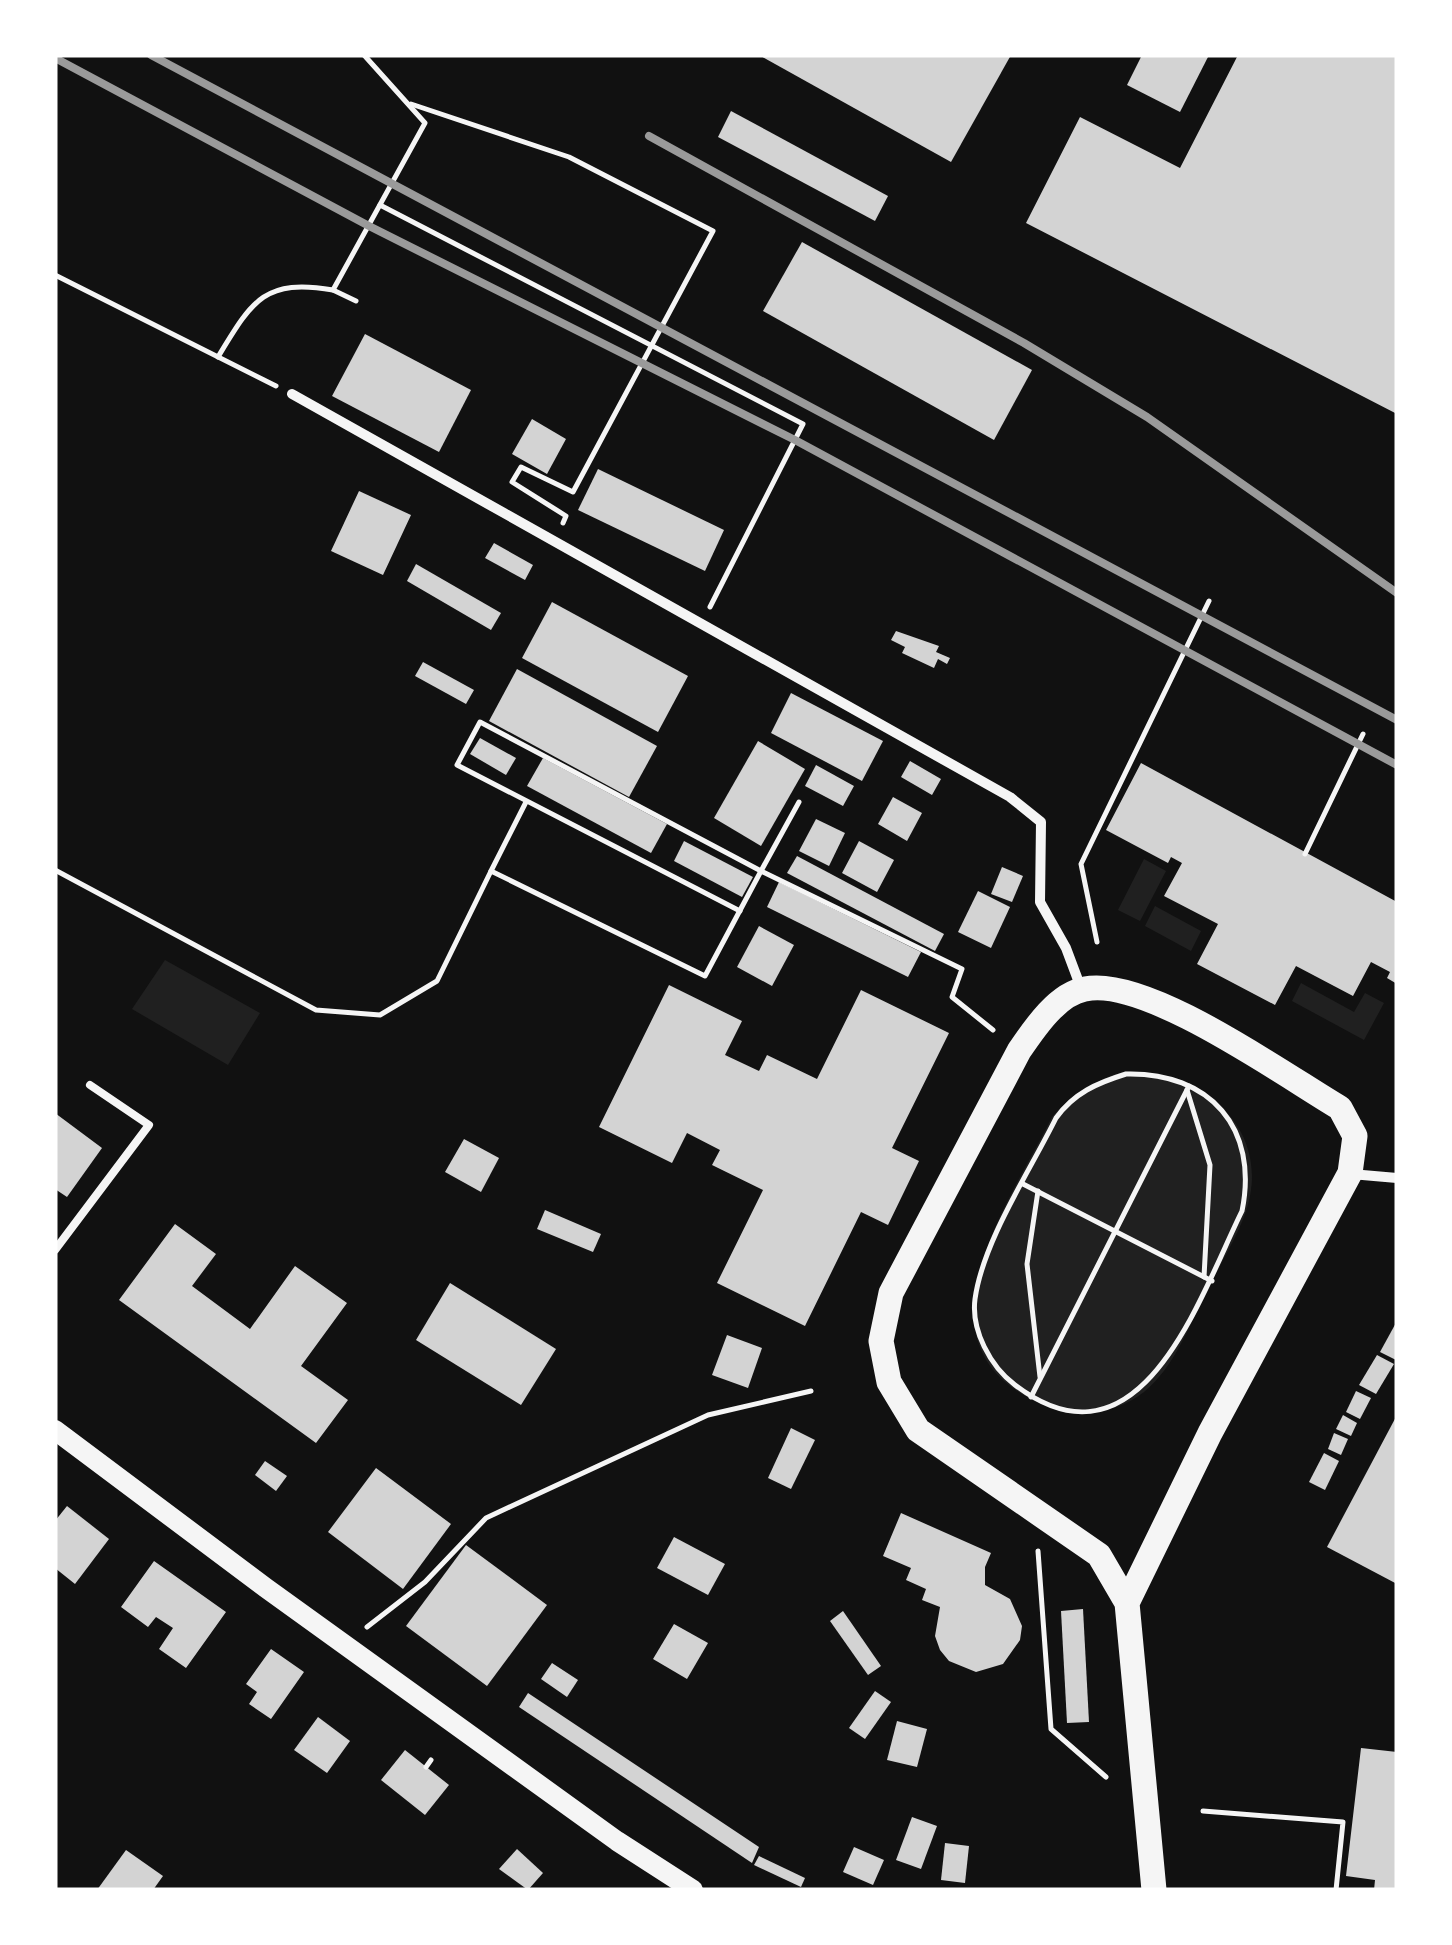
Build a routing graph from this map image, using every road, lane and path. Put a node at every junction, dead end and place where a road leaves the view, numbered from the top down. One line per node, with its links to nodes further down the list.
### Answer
1 (364, 55): 2 (path)
2 (412, 104): 3 (path); 7 (path)
3 (380, 204): 5 (path); 9 (path)
4 (55, 276): 8 (path)
5 (333, 290): 6 (path); 8 (path)
6 (356, 301)
7 (651, 346): 9 (path); 11 (path)
8 (218, 357): 10 (path)
9 (735, 388): 13 (path)
10 (292, 394): 13 (street)
11 (566, 516)
12 (1209, 601): 22 (path)
13 (702, 622): 23 (street)
14 (1363, 734): 17 (path)
15 (526, 801): 19 (path); 20 (path); 21 (path)
16 (799, 802): 20 (path)
17 (1305, 854)
18 (55, 870): 19 (path)
19 (492, 871): 21 (path)
20 (762, 871): 21 (path); 24 (path)
21 (740, 911)
22 (1097, 942)
23 (1081, 989): 27 (main road); 39 (main road)
24 (993, 1030)
25 (90, 1085): 32 (lane)
26 (1189, 1085): 29 (path); 31 (path); 33 (path); 33 (path)
27 (1350, 1174): 28 (street); 39 (main road)
28 (1397, 1178)
29 (1022, 1183): 30 (path); 36 (path)
30 (1038, 1192): 31 (path); 34 (path)
31 (1115, 1231): 33 (path); 34 (path)
32 (55, 1250)
33 (1208, 1279): 36 (path)
34 (1040, 1378): 36 (path)
35 (811, 1390): 40 (path)
36 (1030, 1398)
37 (55, 1430): 45 (main road)
38 (1038, 1552): 43 (path)
39 (1128, 1603): 46 (main road)
40 (367, 1627)
41 (431, 1760): 42 (path)
42 (426, 1767)
43 (1106, 1777)
44 (1203, 1811): 47 (path)
45 (693, 1890)
46 (1154, 1890)
47 (1336, 1890)

